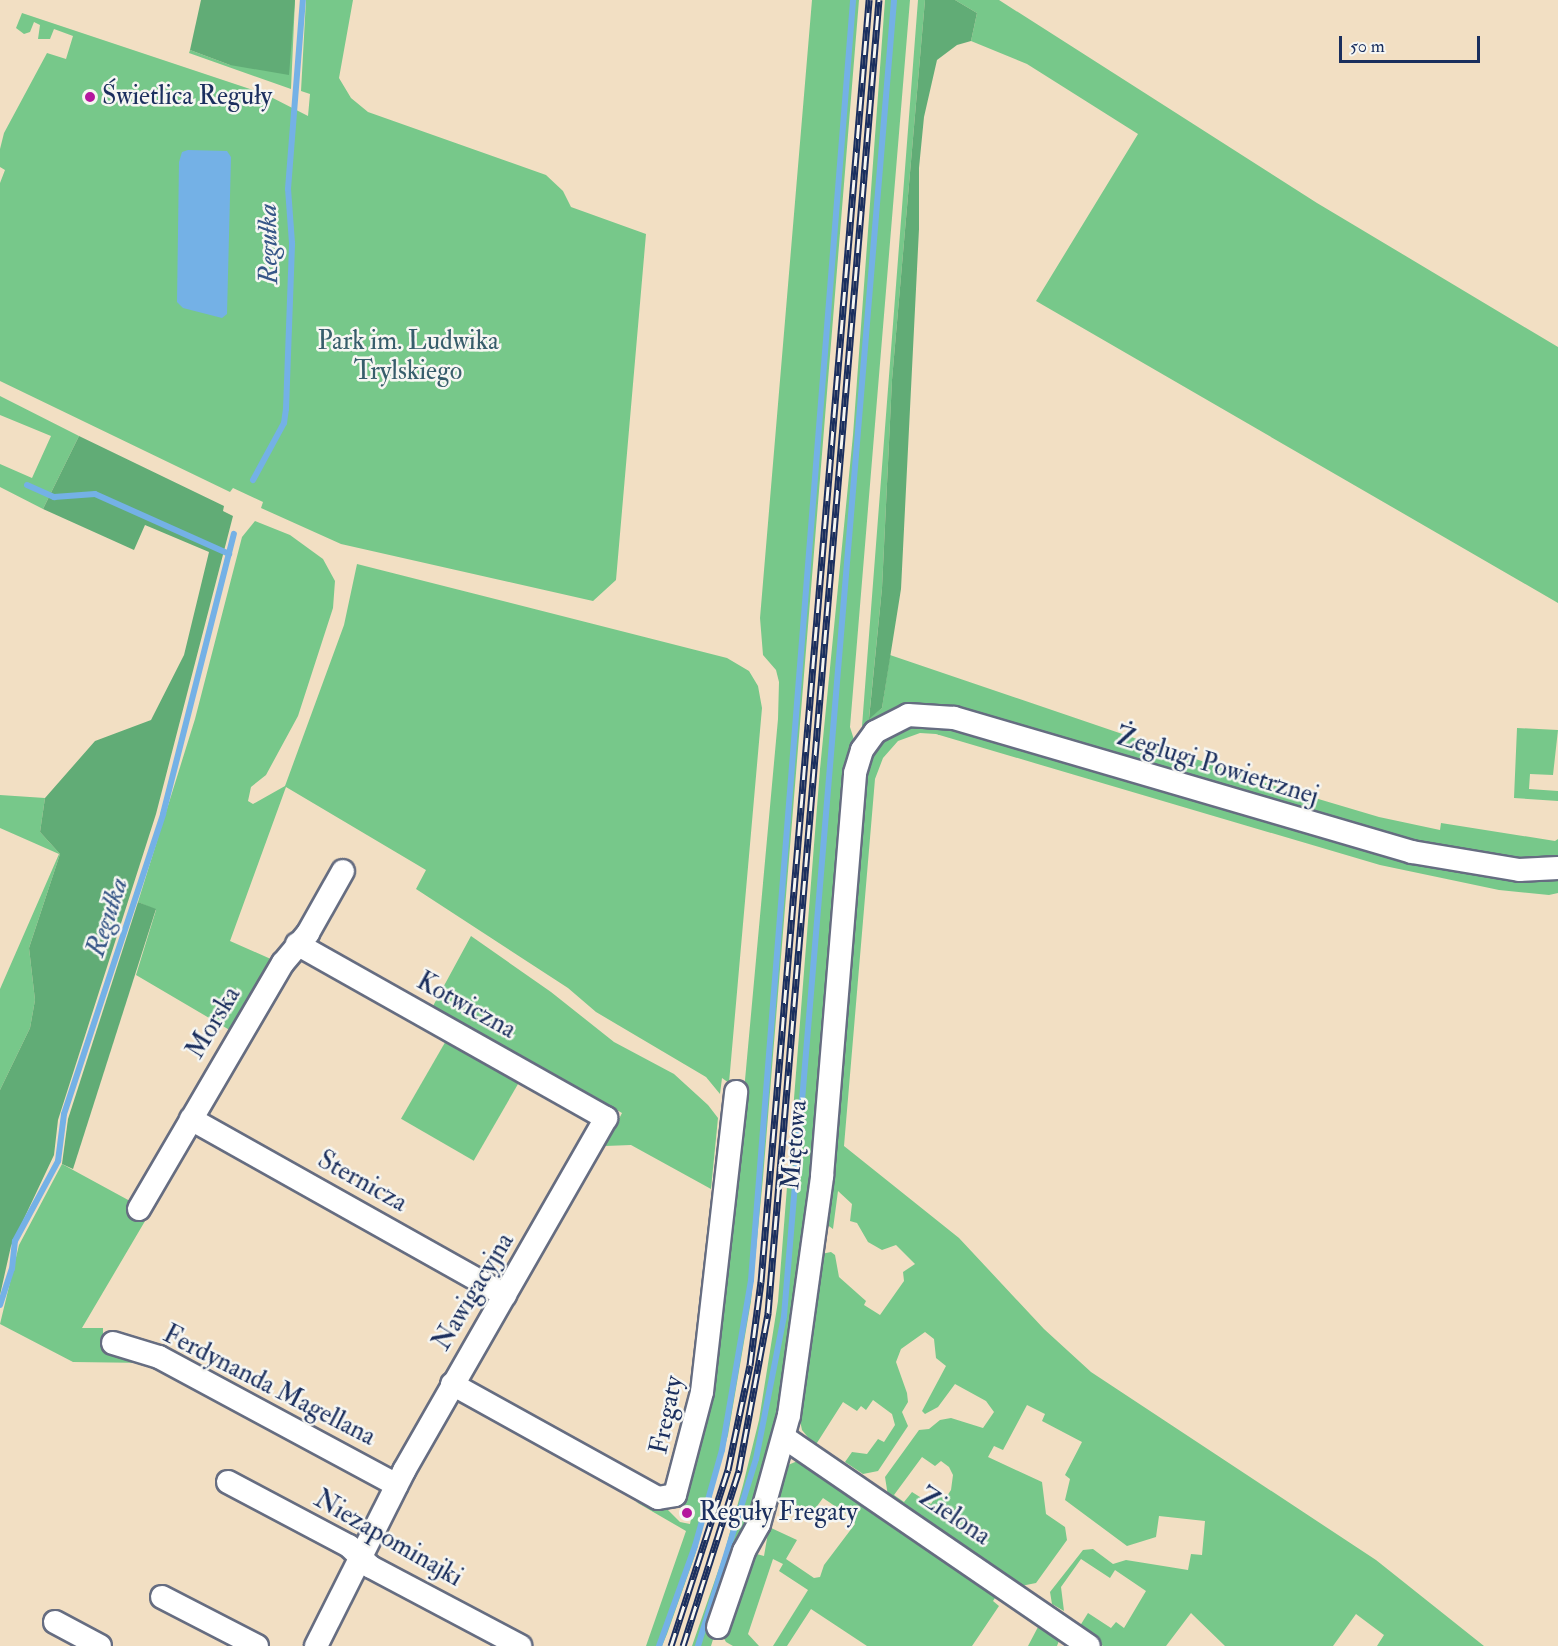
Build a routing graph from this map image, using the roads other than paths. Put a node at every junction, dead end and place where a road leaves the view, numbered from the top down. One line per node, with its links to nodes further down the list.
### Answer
1 (869, 738): 2 (street, Żeglugi Powietrznej); 12 (street, Miętowa)
2 (1558, 868)
3 (343, 871): 4 (street, Morska)
4 (297, 944): 6 (street, Kotwiczna); 7 (street, Morska)
5 (736, 1092): 11 (street, Fregaty)
6 (606, 1118): 9 (street, Nawigacyjna)
7 (191, 1119): 8 (street, Morska); 9 (street, Sternicza)
8 (139, 1209)
9 (505, 1295): 11 (street, Nawigacyjna)
10 (113, 1343): 14 (street, Ferdynanda Magellana)
11 (452, 1384): 14 (street, Nawigacyjna)
12 (785, 1438): 18 (street, Miętowa); 23 (street, Zielona)
13 (228, 1482): 15 (street, Niezapominajki)
14 (395, 1490): 15 (street, Nawigacyjna)
15 (361, 1557): 21 (street, Nawigacyjna); 22 (street, Niezapominajki)
16 (162, 1597): 20 (street)
17 (55, 1622): 19 (street)
18 (718, 1627)
19 (100, 1646)
20 (257, 1646)
21 (315, 1646)
22 (520, 1646)
23 (1089, 1646)

